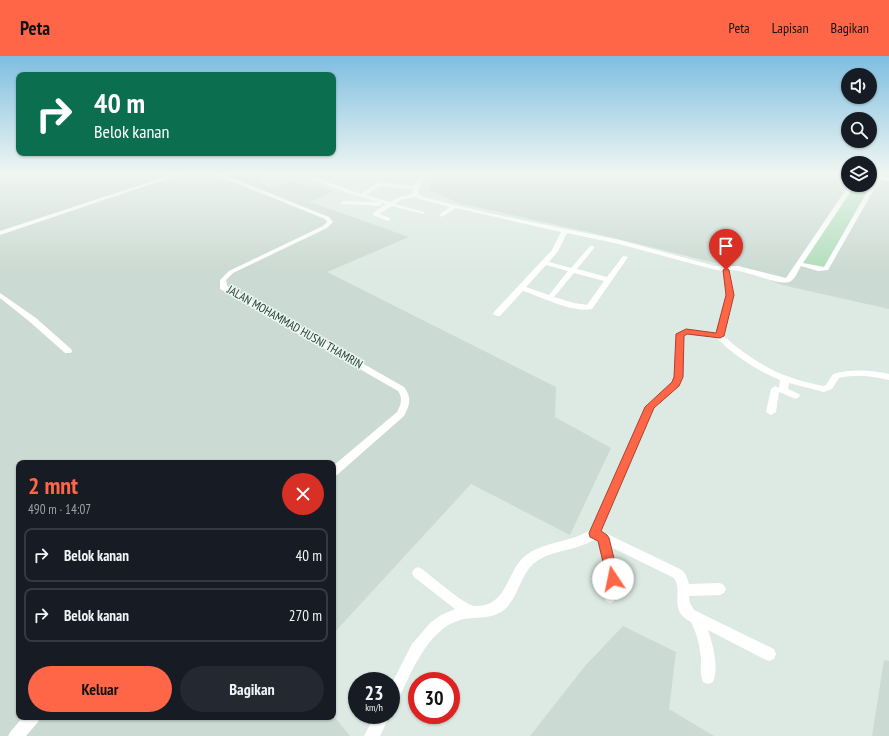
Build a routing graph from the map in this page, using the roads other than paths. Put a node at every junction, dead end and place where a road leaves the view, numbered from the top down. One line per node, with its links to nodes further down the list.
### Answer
1 (82, 206): 12 (street)
2 (297, 206): 31 (street, JALAN MOHAMMAD HUSNI THAMRIN)
3 (387, 206): 10 (street)
4 (395, 206): 8 (street)
5 (456, 206): 9 (street); 11 (street)
6 (838, 206): 16 (street)
7 (862, 206): 16 (street)
8 (422, 213)
9 (442, 215)
10 (388, 219)
11 (565, 230): 15 (street); 17 (street)
12 (0, 233)
13 (592, 248): 18 (street)
14 (625, 257): 19 (street)
15 (545, 263): 18 (street); 20 (street)
16 (800, 264): 17 (street)
17 (726, 270): 24 (street)
18 (573, 271): 19 (street); 22 (street)
19 (609, 280): 22 (street)
20 (522, 288): 22 (street); 23 (street)
21 (0, 295): 25 (street)
22 (550, 298)
23 (496, 314)
24 (720, 336): 27 (street); 32 (street)
25 (68, 351)
26 (889, 377): 27 (street)
27 (785, 379): 28 (street)
28 (776, 389): 29 (street); 30 (street)
29 (796, 396)
30 (771, 412)
31 (336, 469)
32 (599, 536): 35 (street); 36 (street); 37 (street)
33 (418, 573): 37 (street)
34 (720, 589): 35 (street)
35 (683, 590): 38 (street)
36 (610, 597)
37 (473, 613): 41 (street)
38 (696, 618): 39 (street); 40 (street)
39 (769, 654)
40 (708, 677)
41 (400, 683)
42 (30, 720): 44 (street)
43 (378, 724): 45 (street)
44 (16, 736)
45 (372, 736)

